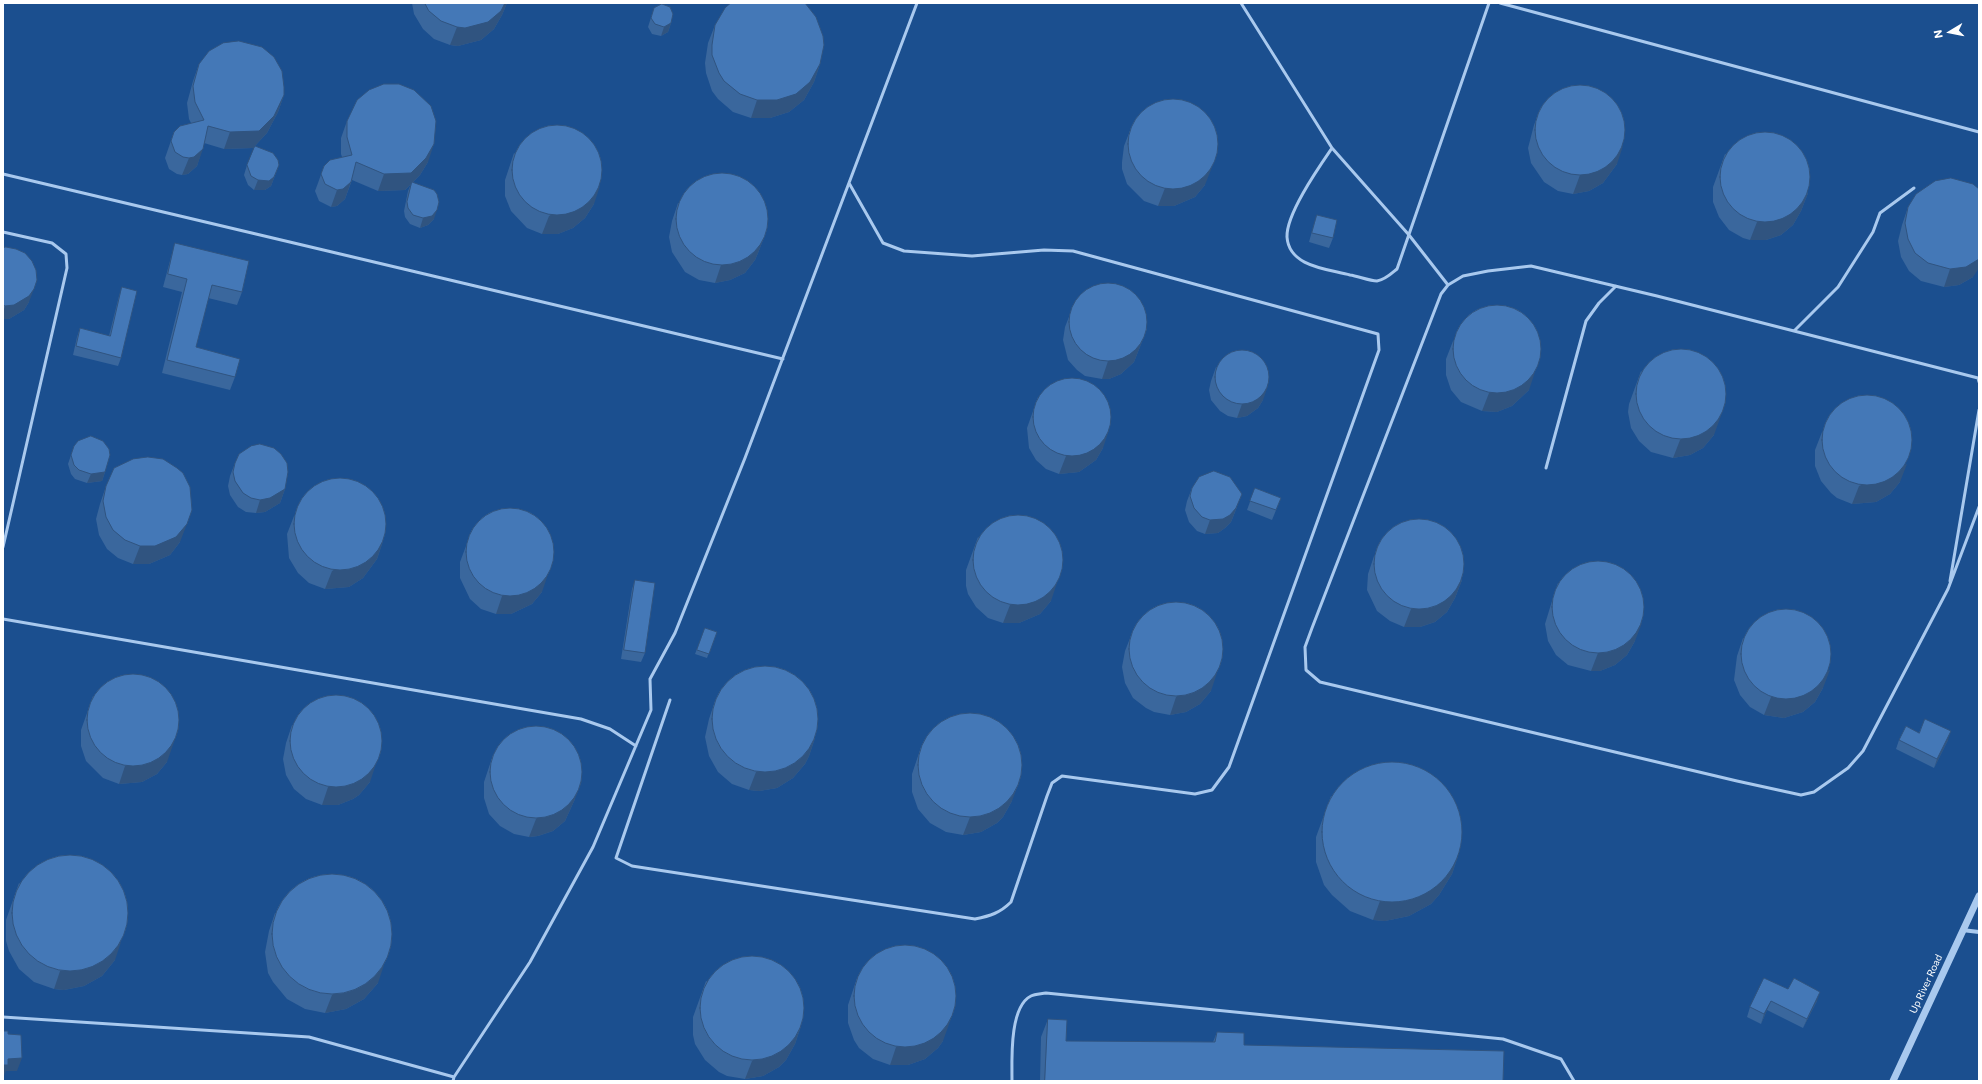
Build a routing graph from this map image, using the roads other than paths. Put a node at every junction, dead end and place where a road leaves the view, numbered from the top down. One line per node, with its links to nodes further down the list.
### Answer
1 (917, 3): 8 (lane)
2 (1241, 3): 6 (lane)
3 (1489, 3): 11 (lane)
4 (1500, 3): 5 (lane)
5 (1979, 132)
6 (1332, 148): 11 (lane); 11 (lane)
7 (3, 174): 15 (lane)
8 (849, 183): 15 (lane); 23 (lane)
9 (1914, 188): 14 (lane)
10 (3, 232): 20 (lane)
11 (1409, 235): 12 (lane)
12 (1448, 285): 13 (lane); 21 (lane)
13 (1616, 286): 14 (lane); 18 (lane)
14 (1794, 331): 16 (lane)
15 (783, 359): 24 (lane)
16 (1979, 382)
17 (1979, 410): 21 (lane)
18 (1546, 468)
19 (1979, 507): 21 (lane)
20 (3, 546)
21 (1948, 589)
22 (3, 619): 24 (lane)
23 (670, 700)
24 (636, 746): 29 (lane)
25 (1979, 896): 26 (street, Up River Road)
26 (1962, 930): 27 (street); 33 (street, Up River Road)
27 (1979, 932)
28 (3, 1018): 29 (lane)
29 (454, 1077): 30 (lane)
30 (453, 1081)
31 (1012, 1081): 32 (lane)
32 (1574, 1081)
33 (1893, 1081)

